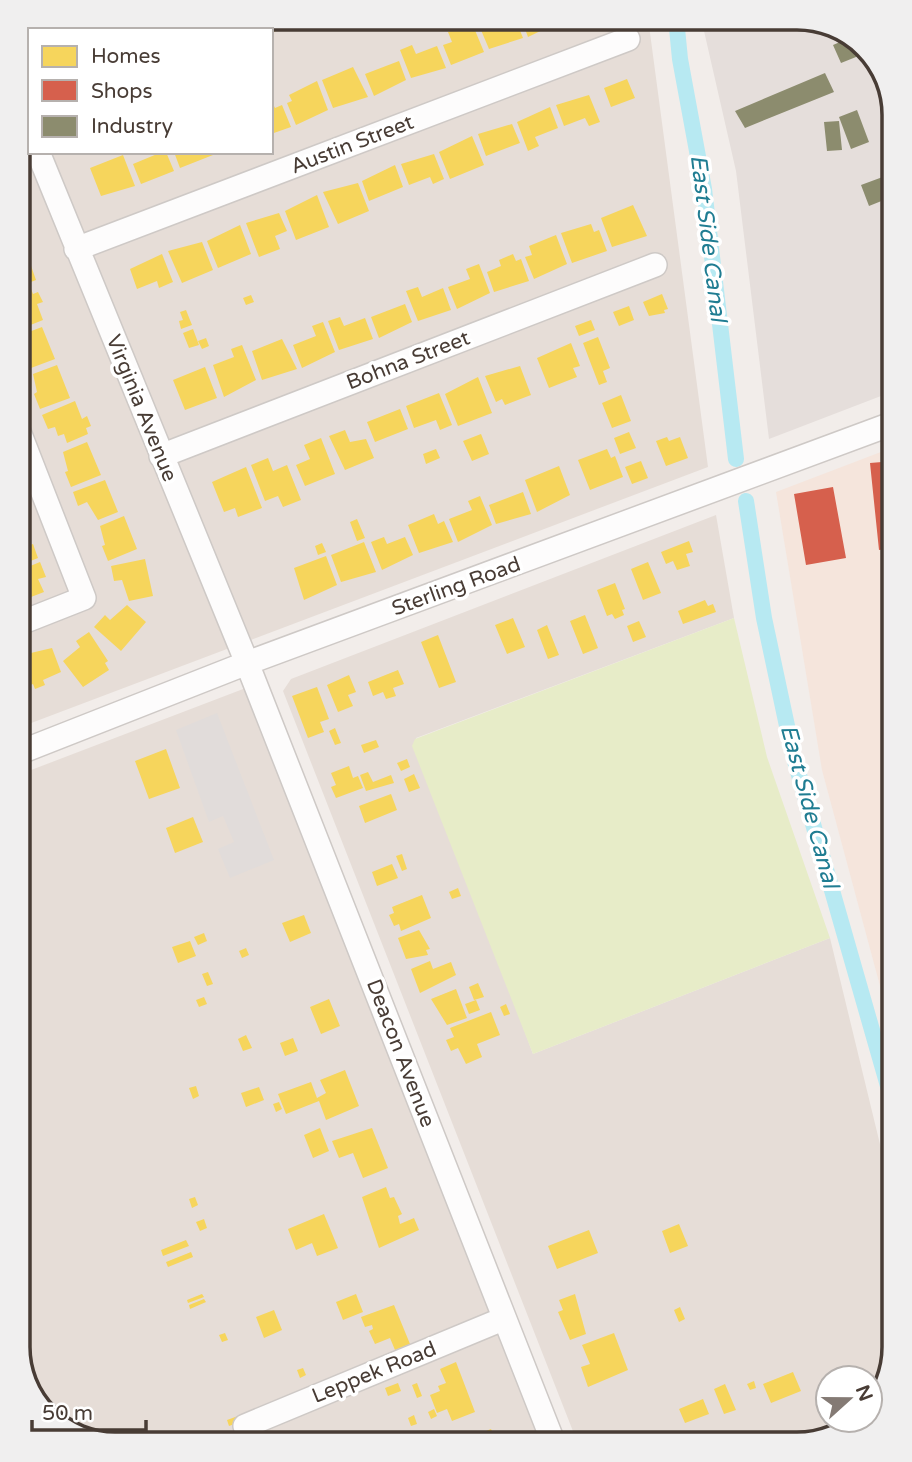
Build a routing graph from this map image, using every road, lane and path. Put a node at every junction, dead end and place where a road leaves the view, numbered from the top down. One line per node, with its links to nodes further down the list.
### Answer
1 (628, 39): 3 (street, Austin Street)
2 (39, 154): 3 (street, Virginia Avenue)
3 (76, 249): 6 (street, Virginia Avenue)
4 (655, 265): 6 (street, Bohna Street)
5 (882, 427): 9 (street, Sterling Road)
6 (161, 456): 9 (street, Virginia Avenue)
7 (30, 460): 8 (street)
8 (30, 619)
9 (247, 663): 10 (street, Sterling Road); 11 (street, Deacon Avenue)
10 (30, 748)
11 (503, 1319): 12 (street, Leppek Road); 13 (street, Deacon Avenue)
12 (245, 1426)
13 (549, 1432)

